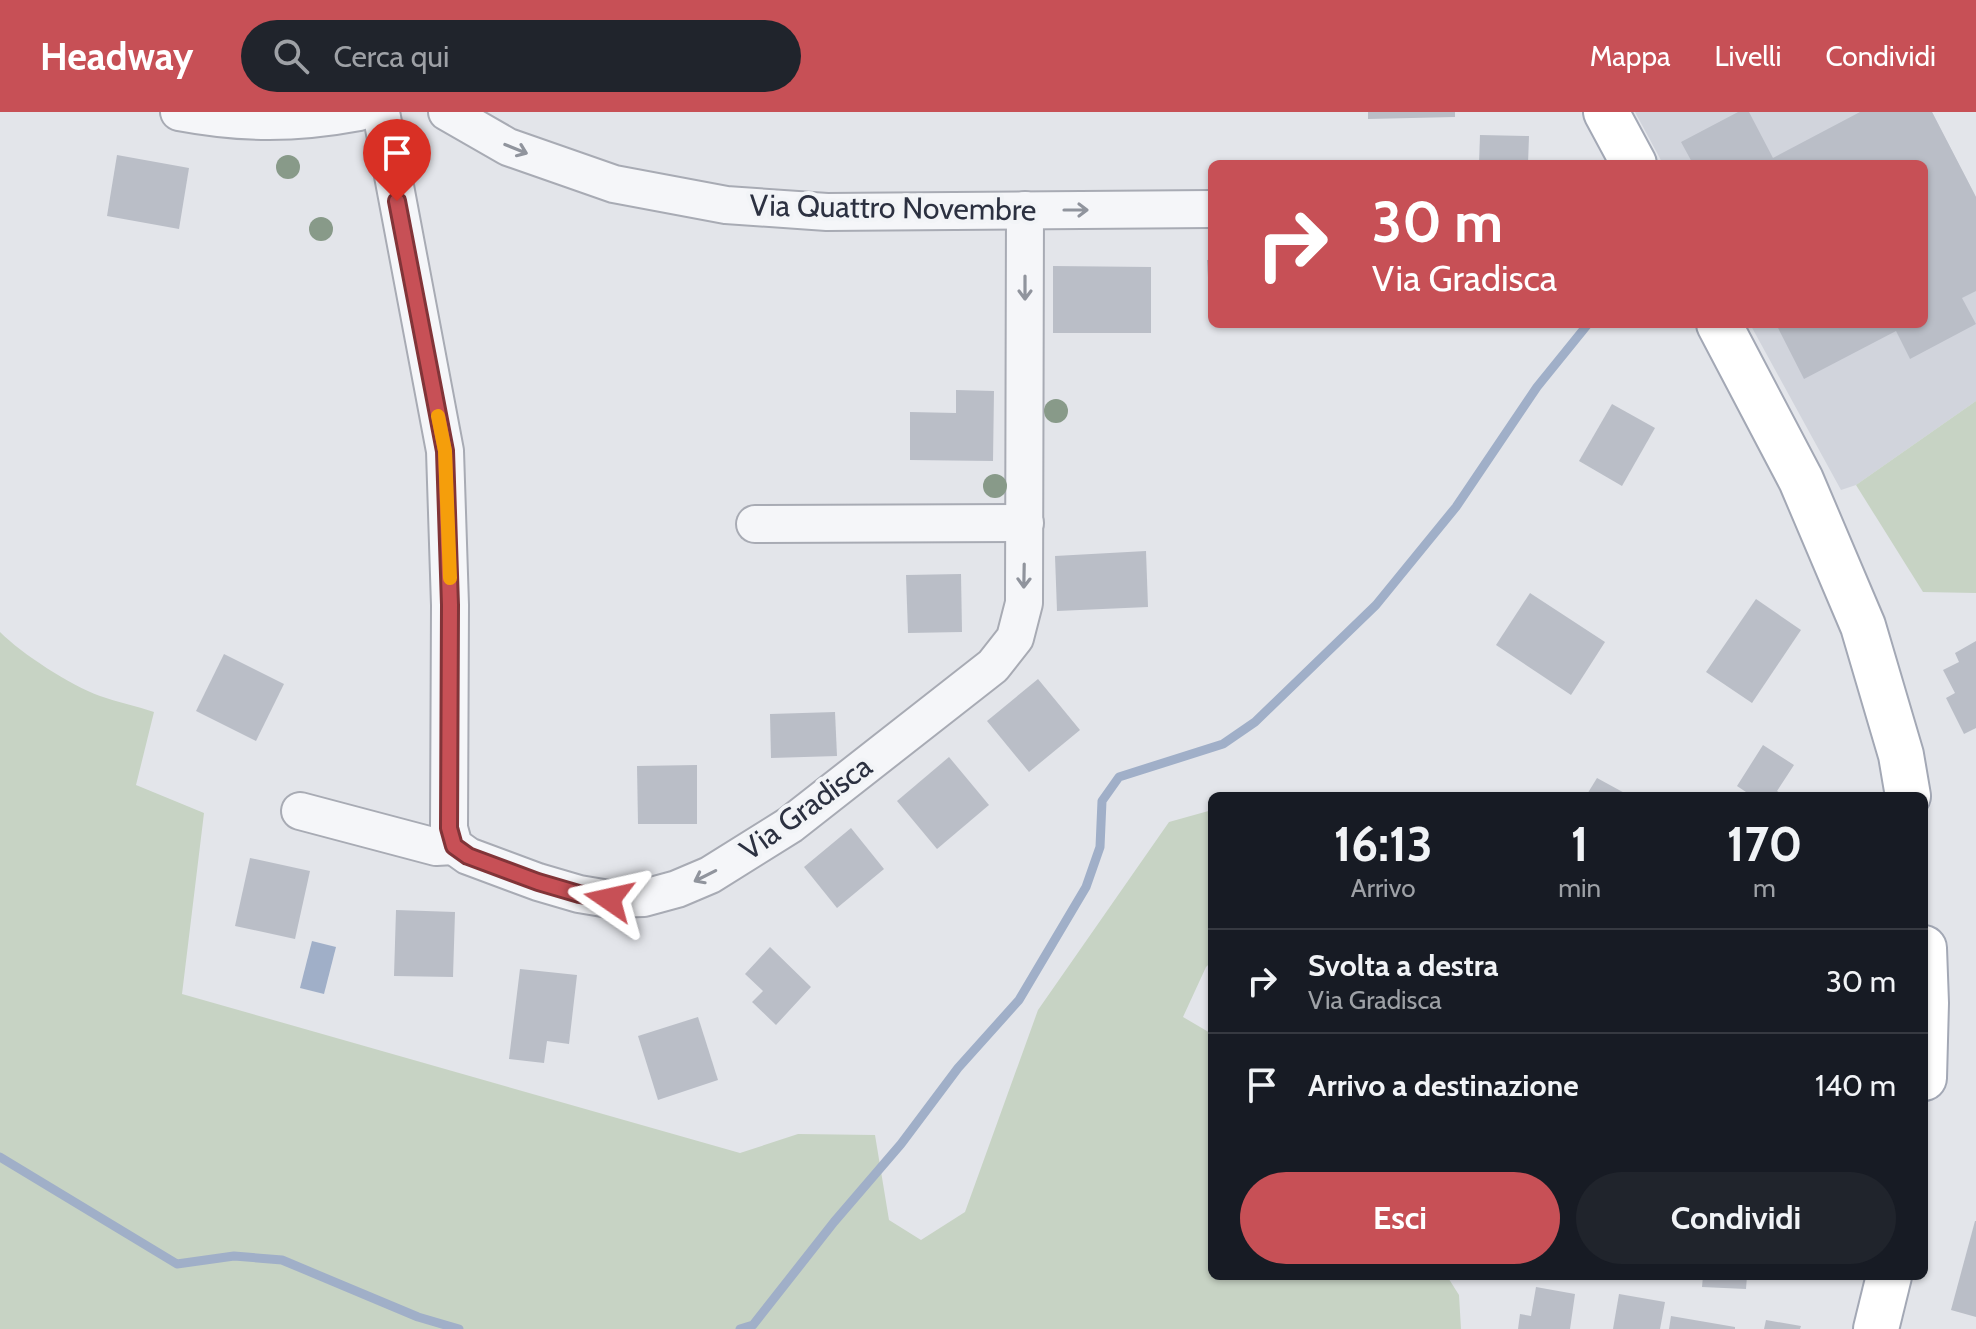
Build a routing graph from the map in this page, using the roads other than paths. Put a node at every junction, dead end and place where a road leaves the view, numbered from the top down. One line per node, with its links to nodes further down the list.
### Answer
1 (179, 112): 2 (street)
2 (359, 112)
3 (381, 112): 14 (street)
4 (447, 112): 8 (street, Via Quattro Novembre, one-way to 8)
5 (1606, 112): 6 (main road)
6 (1632, 160)
7 (1208, 209): 8 (street, Via Quattro Novembre, one-way to 7)
8 (1025, 210): 10 (street, Via Gradisca, one-way to 10)
9 (1721, 328): 12 (main road)
10 (1025, 523): 11 (street); 14 (street, Via Gradisca, one-way to 14)
11 (755, 524)
12 (1907, 792)
13 (300, 811): 14 (street, Via Gradisca)
14 (454, 846)
15 (1888, 1280): 16 (main road)
16 (1876, 1329)

